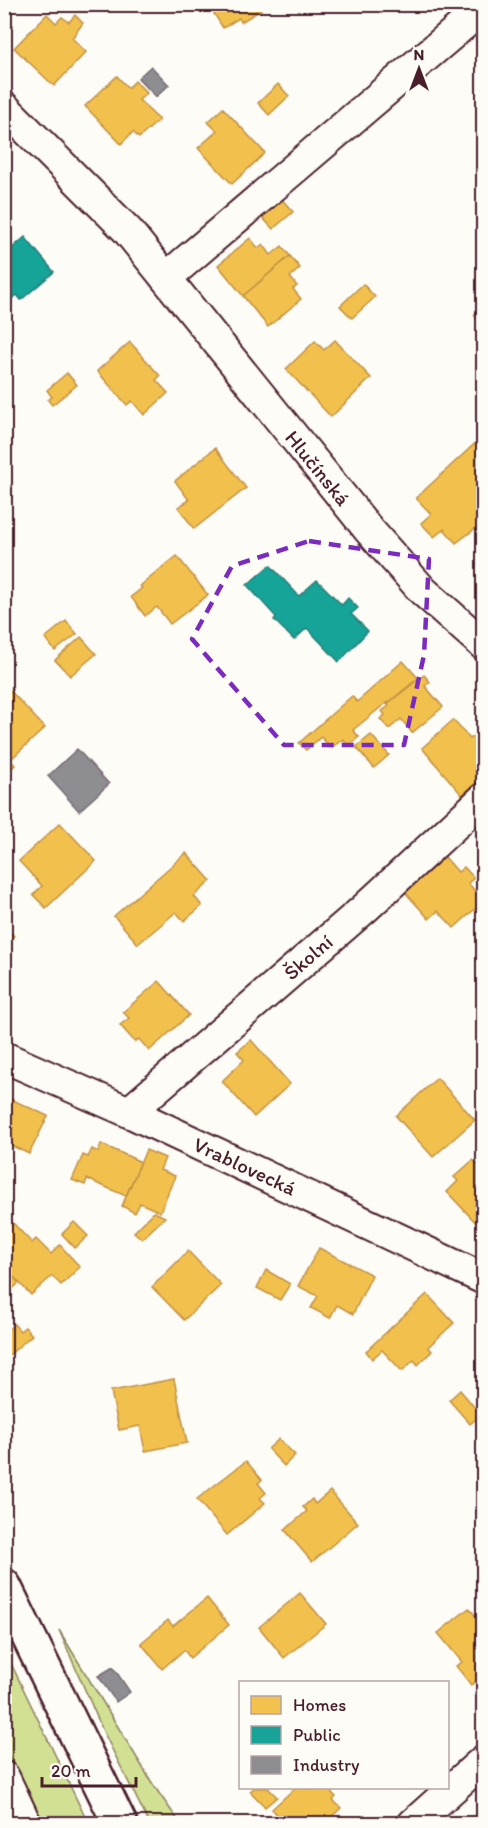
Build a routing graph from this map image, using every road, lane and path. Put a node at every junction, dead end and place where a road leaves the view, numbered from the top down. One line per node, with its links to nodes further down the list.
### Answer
1 (483, 8): 3 (street)
2 (4, 107): 3 (street, Hlučínská)
3 (166, 278): 4 (street, Hlučínská)
4 (483, 645)
5 (483, 798): 7 (street, Školní)
6 (4, 1057): 7 (street, Vrablovecká)
7 (129, 1112): 8 (street, Vrablovecká)
8 (483, 1278)
9 (4, 1586): 13 (main road)
10 (483, 1760): 14 (street)
11 (4, 1777): 12 (street)
12 (26, 1824)
13 (120, 1824)
14 (413, 1824)

